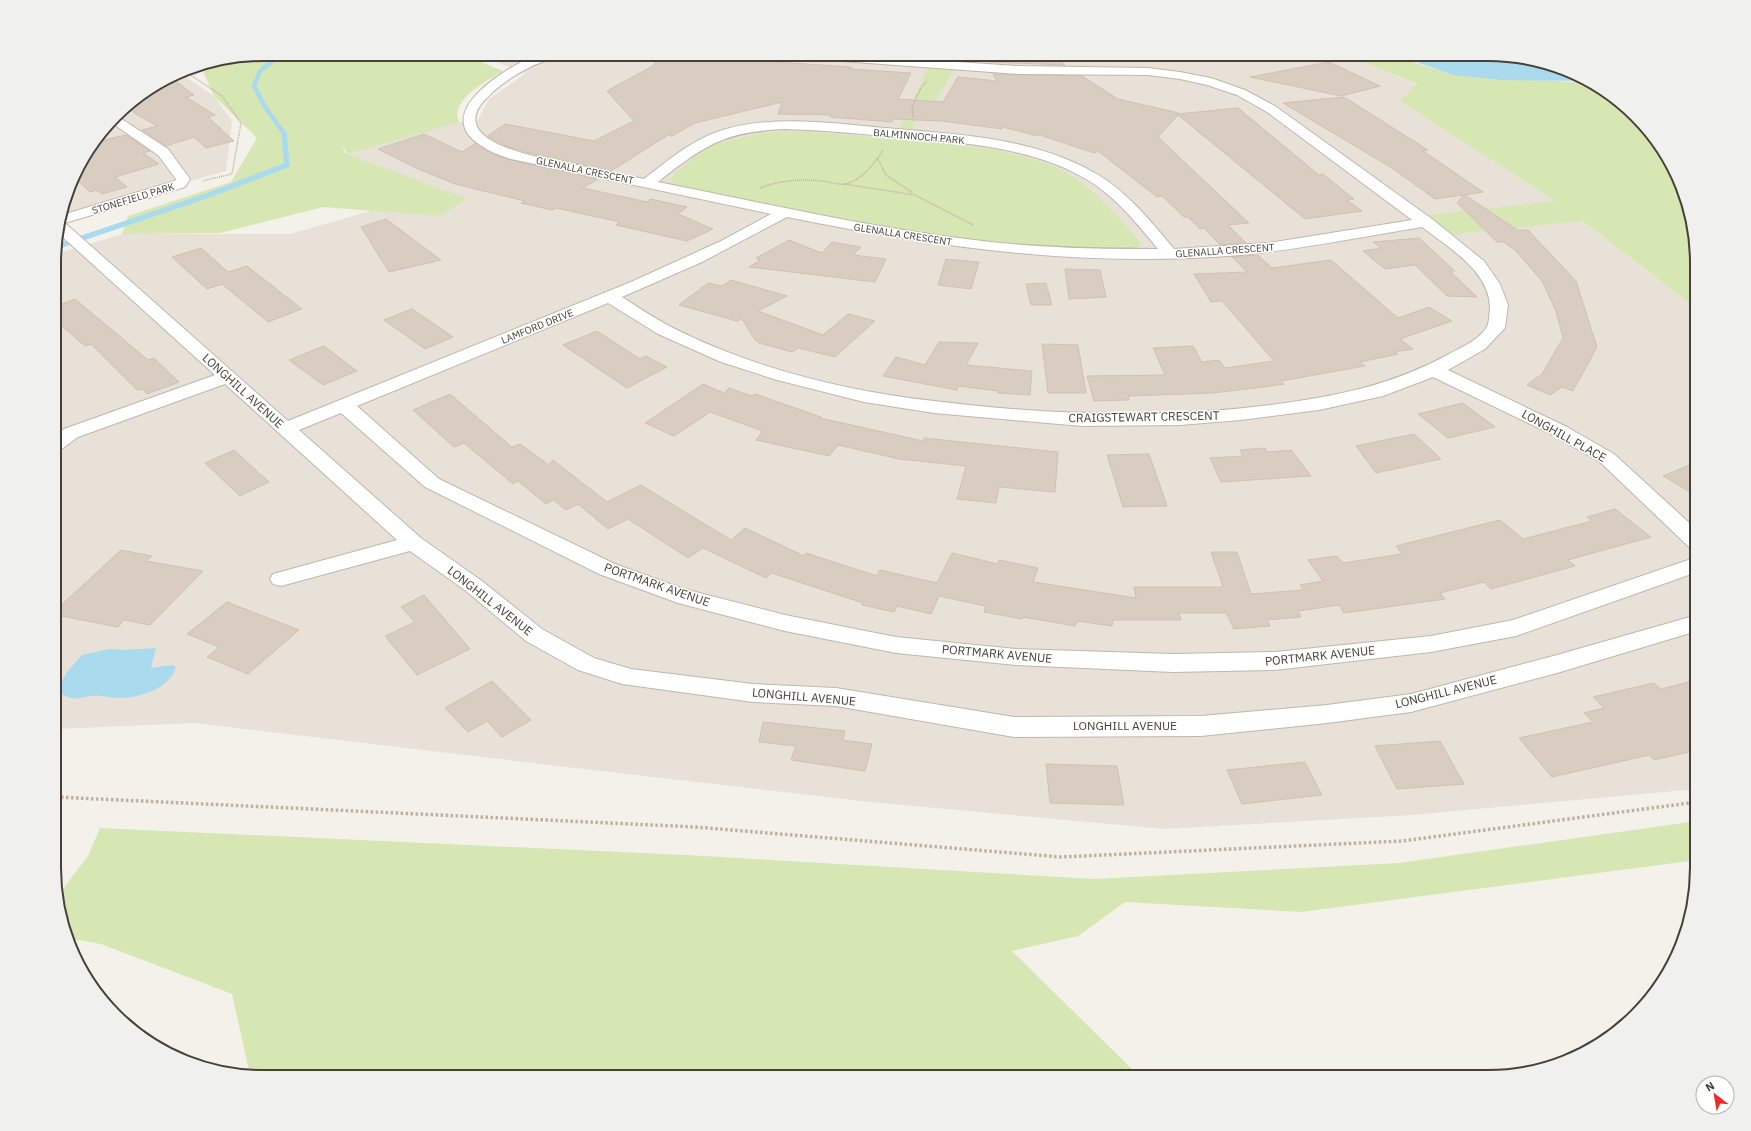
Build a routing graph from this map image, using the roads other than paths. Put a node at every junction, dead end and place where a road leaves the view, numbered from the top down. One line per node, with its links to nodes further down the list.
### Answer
1 (535, 61): 4 (street, GLENALLA CRESCENT)
2 (884, 61): 7 (street)
3 (119, 122): 6 (street, STONEFIELD PARK)
4 (647, 183): 5 (street, GLENALLA CRESCENT); 9 (street, BALMINNOCH PARK)
5 (784, 213): 9 (street, GLENALLA CRESCENT); 10 (street, LAMFORD DRIVE)
6 (66, 218)
7 (1428, 222): 9 (street, GLENALLA CRESCENT); 11 (street, CRAIGSTEWART CRESCENT)
8 (64, 231): 12 (street, LONGHILL AVENUE)
9 (1169, 253)
10 (610, 297): 11 (street, CRAIGSTEWART CRESCENT); 13 (street, LAMFORD DRIVE)
11 (1434, 370): 16 (street, LONGHILL PLACE)
12 (227, 377): 14 (street, LONGHILL AVENUE); 15 (street)
13 (344, 405): 14 (street, LAMFORD DRIVE); 18 (street, PORTMARK AVENUE)
14 (285, 429): 17 (street, LONGHILL AVENUE)
15 (61, 441)
16 (1690, 535)
17 (413, 543): 19 (street); 20 (street, LONGHILL AVENUE)
18 (1690, 566)
19 (281, 579)
20 (1690, 625)

